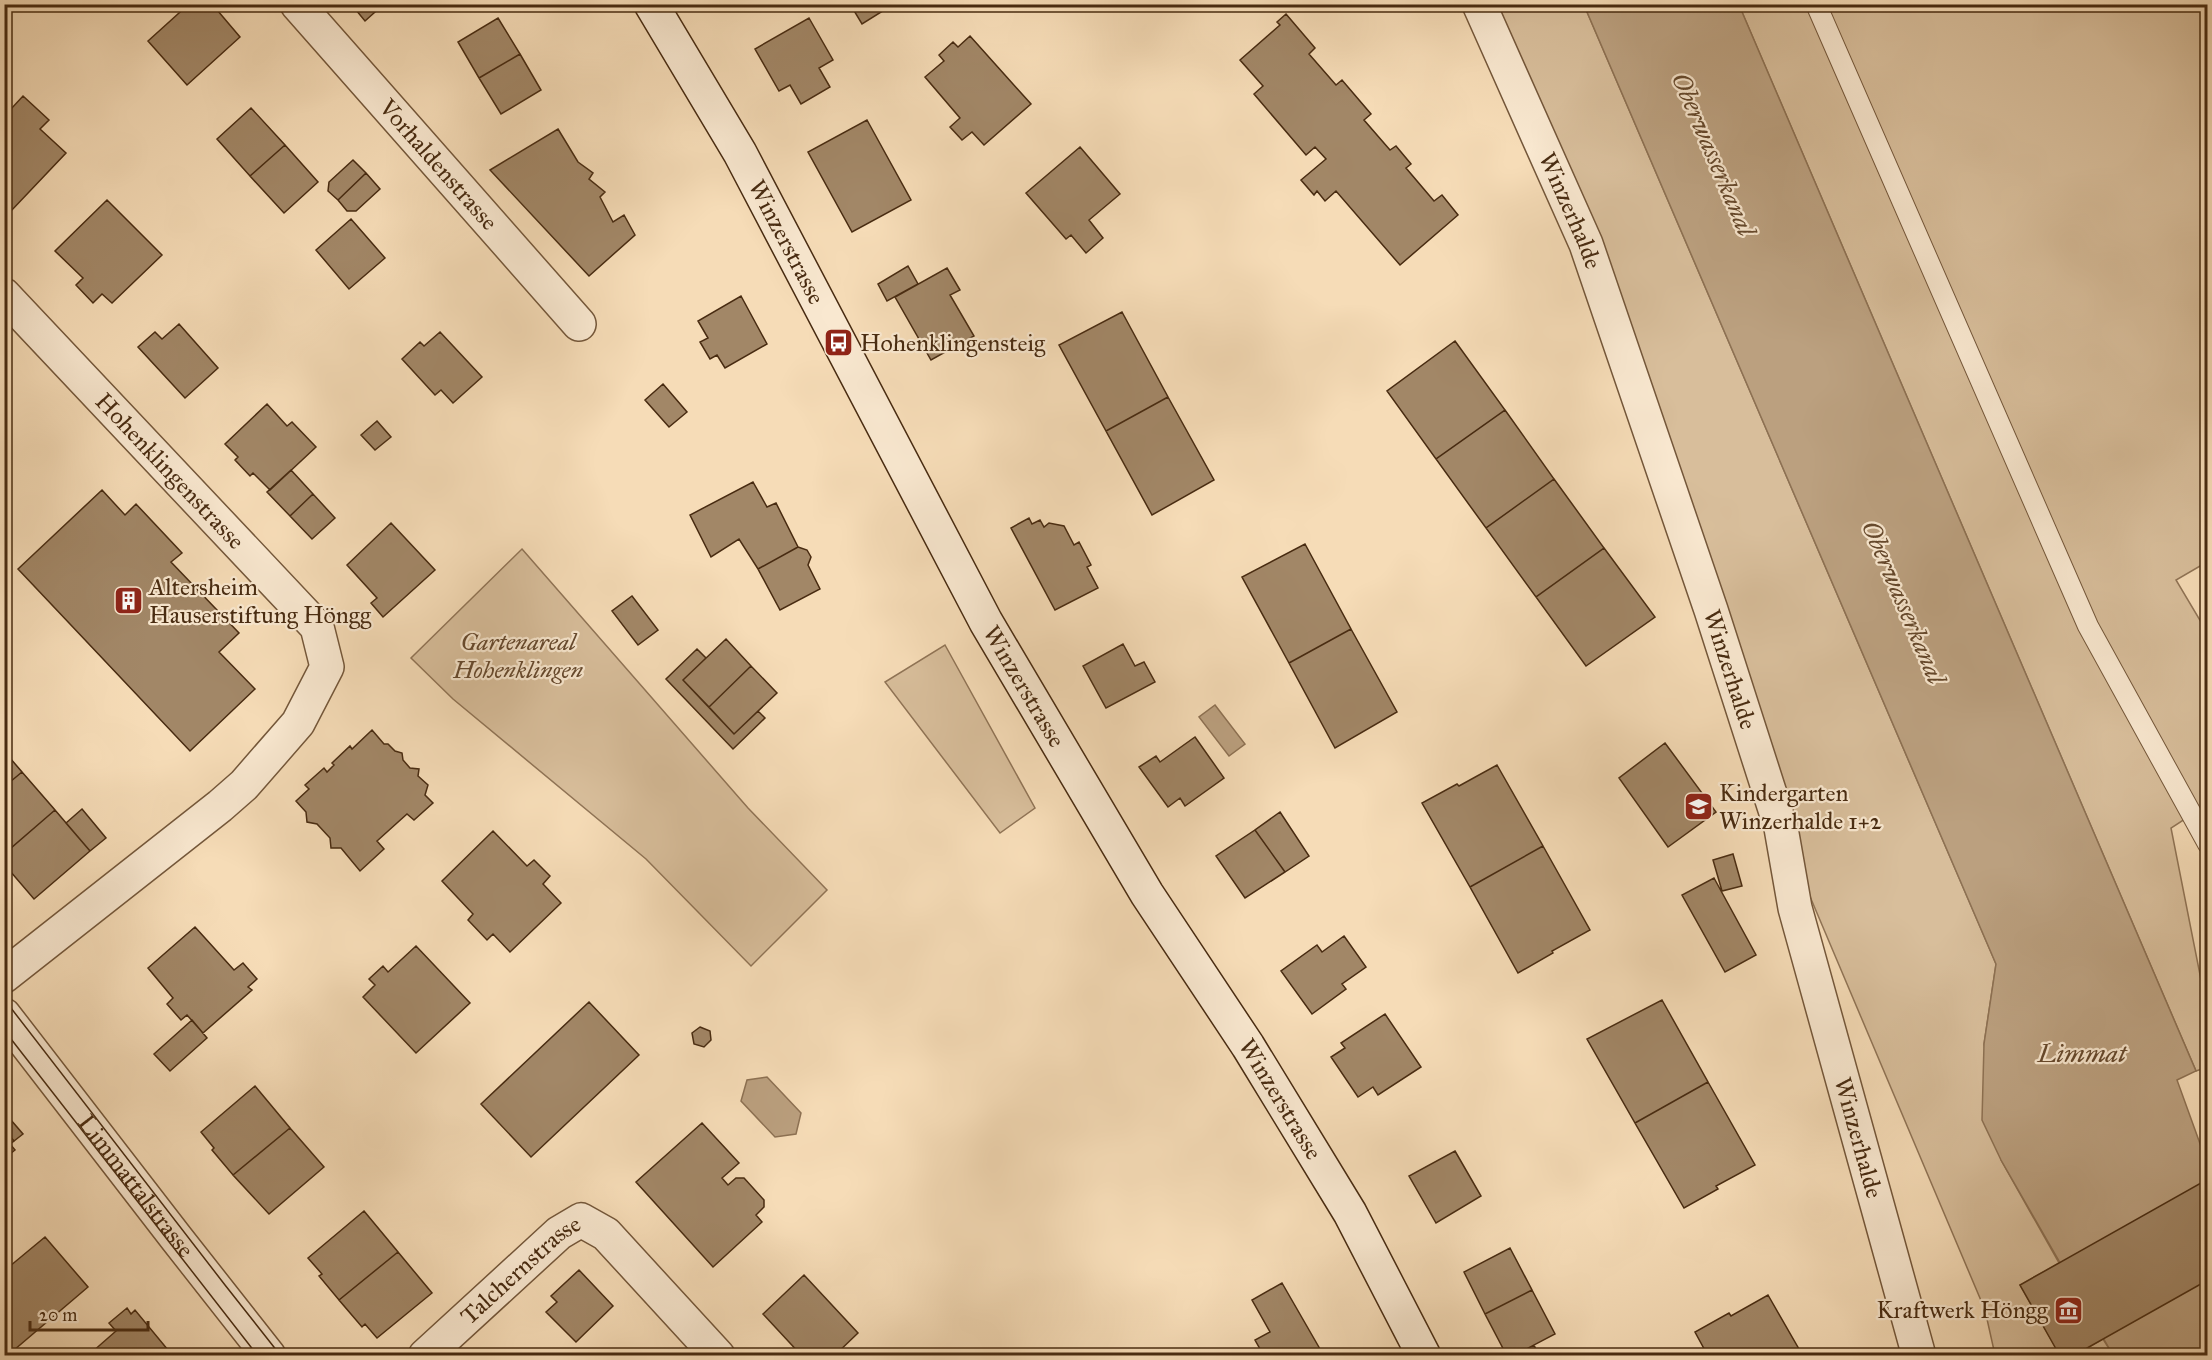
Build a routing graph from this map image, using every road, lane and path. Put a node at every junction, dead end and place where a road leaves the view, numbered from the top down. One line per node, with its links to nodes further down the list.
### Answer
1 (297, 4): 6 (street, Vorhaldenstrasse)
2 (651, 4): 13 (street, Winzerstrasse)
3 (1479, 4): 14 (street, Winzerhalde)
4 (1816, 4): 7 (lane)
5 (4, 295): 8 (street, Hohenklingenstrasse)
6 (579, 324)
7 (2208, 844)
8 (4, 976)
9 (4, 1015): 10 (street, Limmattalstrasse)
10 (269, 1356)
11 (425, 1356): 12 (street, Talchernstrasse)
12 (718, 1356)
13 (1424, 1356)
14 (1918, 1356)

